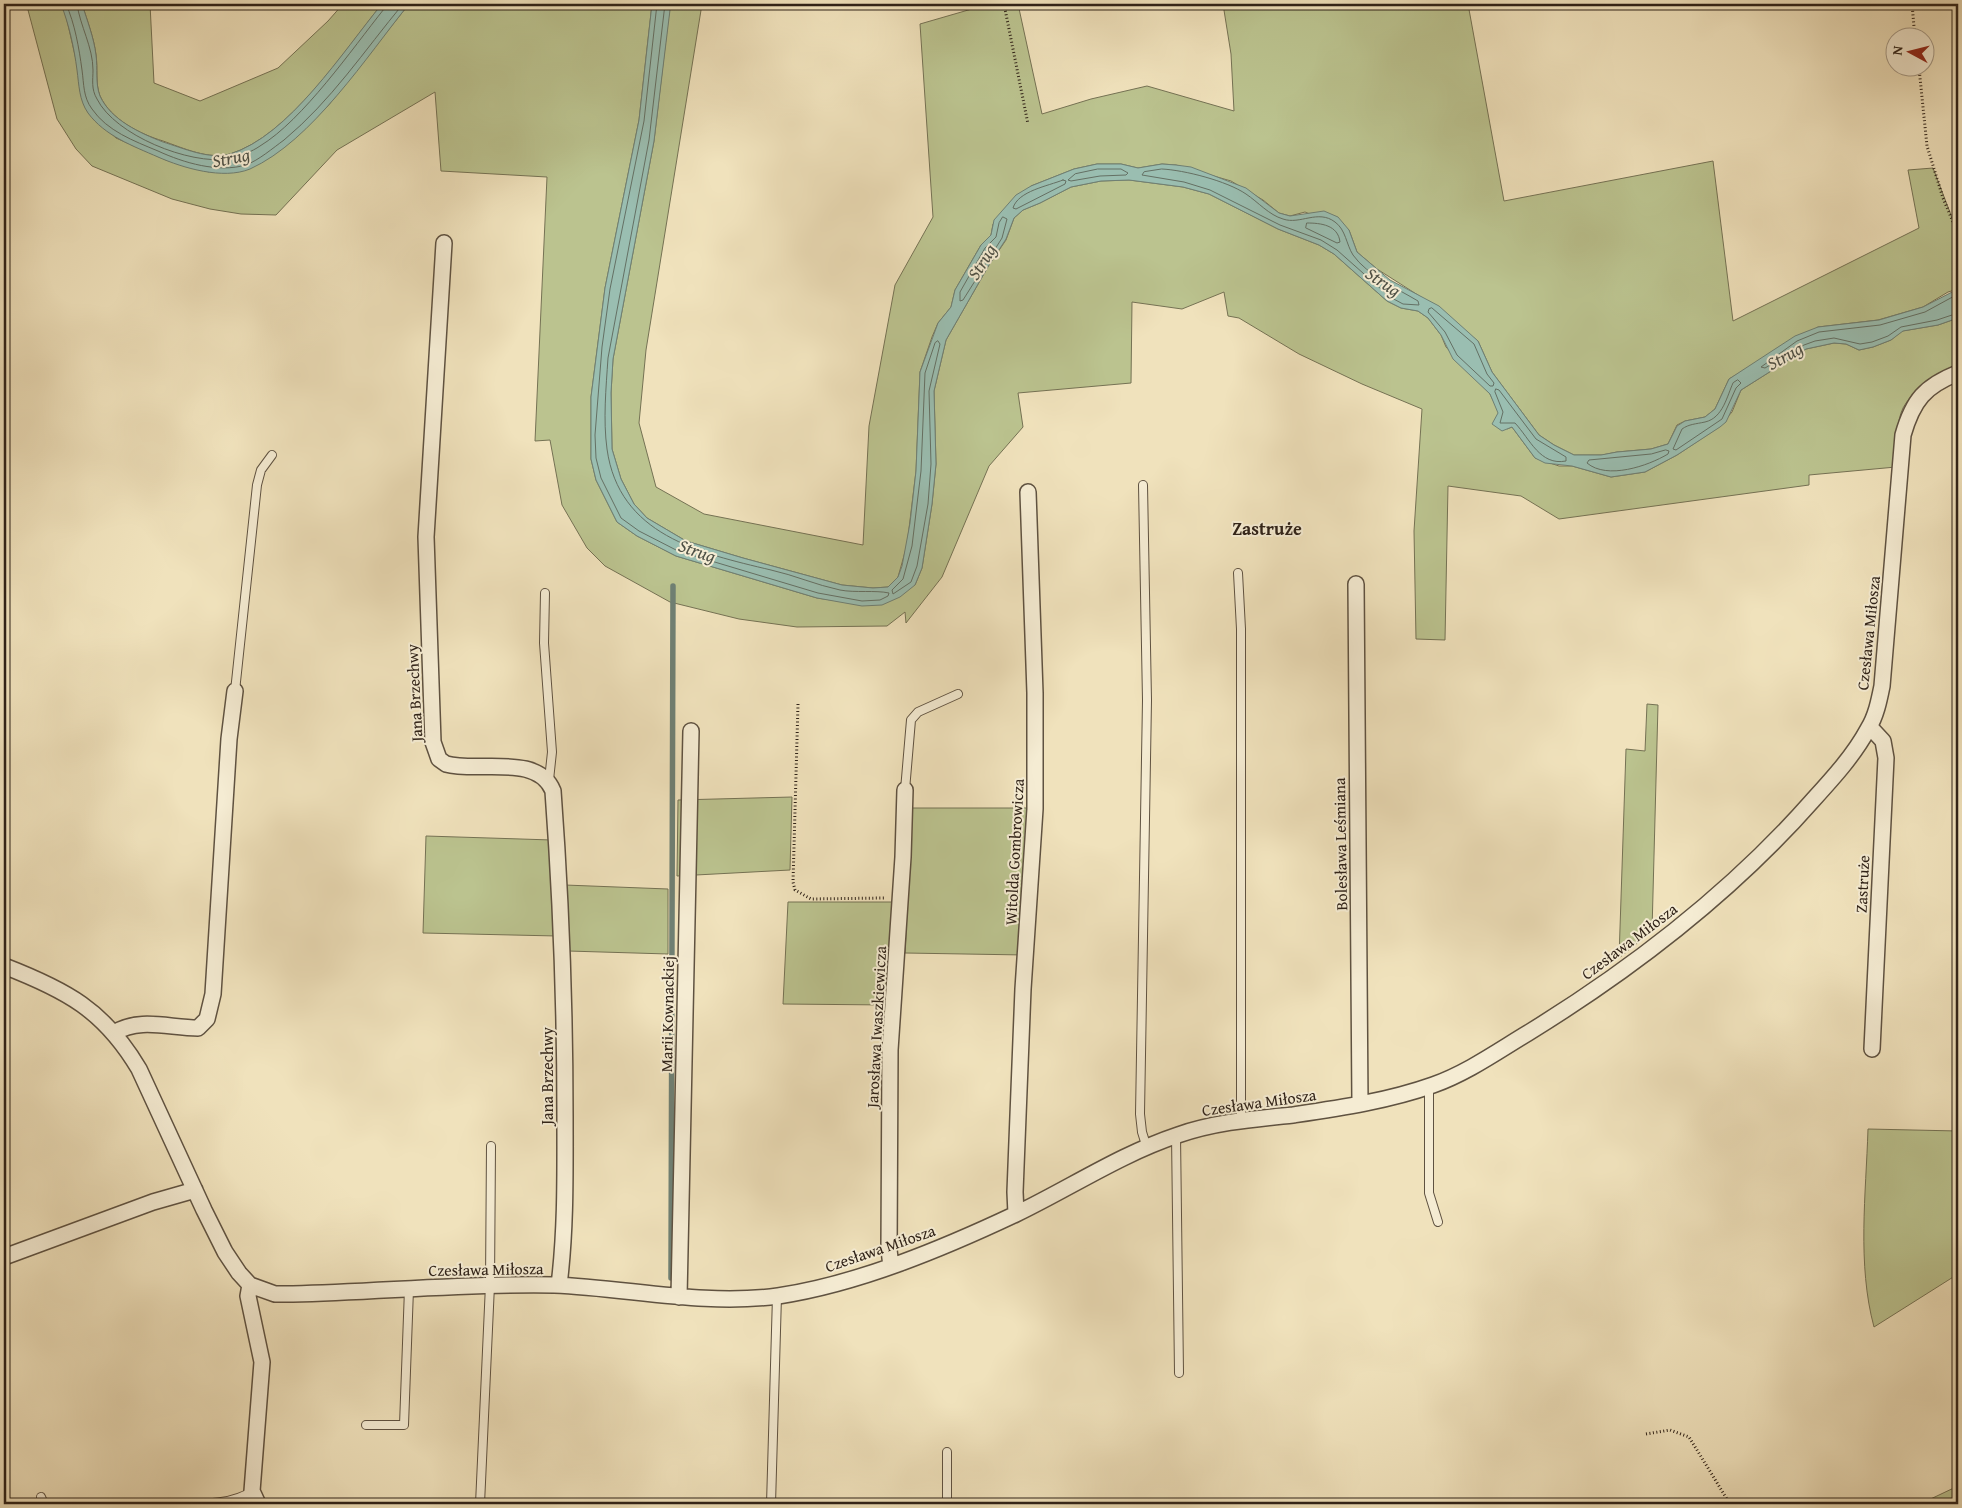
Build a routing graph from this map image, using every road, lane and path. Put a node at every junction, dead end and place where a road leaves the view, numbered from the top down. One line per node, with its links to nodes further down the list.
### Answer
1 (1004, 4): 5 (path)
2 (1912, 4): 3 (path)
3 (1914, 28)
4 (1920, 78): 6 (path)
5 (1028, 124)
6 (1958, 234)
7 (444, 243): 20 (street, Jana Brzechwy)
8 (1958, 373): 18 (street, Czesława Miłosza)
9 (272, 455): 15 (lane)
10 (1143, 485): 31 (lane)
11 (1028, 492): 33 (street, Witolda Gombrowicza)
12 (1238, 573): 28 (lane)
13 (1356, 584): 27 (street, Bolesława Leśmiana)
14 (545, 593): 20 (lane)
15 (235, 691): 24 (street)
16 (958, 694): 21 (lane)
17 (798, 704): 22 (path)
18 (1870, 727): 25 (street, Zastruże); 26 (street, Czesława Miłosza)
19 (691, 732): 42 (street, Marii Kownackiej)
20 (549, 780): 39 (street, Jana Brzechwy)
21 (905, 790): 22 (street, Jarosława Iwaszkiewicza)
22 (900, 898): 36 (street, Jarosława Iwaszkiewicza)
23 (4, 966): 24 (street)
24 (114, 1032): 32 (street)
25 (1872, 1049)
26 (1429, 1086): 27 (street, Czesława Miłosza); 34 (lane)
27 (1360, 1104): 28 (street, Czesława Miłosza)
28 (1241, 1120): 29 (street, Czesława Miłosza)
29 (1176, 1135): 31 (street, Czesława Miłosza); 43 (lane)
30 (491, 1146): 38 (lane)
31 (1147, 1148): 33 (street, Czesława Miłosza)
32 (194, 1190): 35 (street); 37 (street)
33 (1016, 1214): 36 (street, Czesława Miłosza)
34 (1438, 1222)
35 (4, 1257)
36 (891, 1266): 41 (street, Czesława Miłosza)
37 (250, 1285): 40 (street, Czesława Miłosza); 47 (street)
38 (490, 1285): 39 (street, Czesława Miłosza); 40 (street, Czesława Miłosza); 49 (lane)
39 (559, 1286): 42 (street, Czesława Miłosza)
40 (409, 1289): 44 (lane)
41 (778, 1296): 42 (street, Czesława Miłosza); 50 (lane)
42 (679, 1297)
43 (1179, 1374)
44 (366, 1424)
45 (1646, 1434): 52 (path)
46 (947, 1452): 51 (lane)
47 (255, 1498): 48 (lane)
48 (166, 1504)
49 (480, 1504)
50 (771, 1504)
51 (947, 1504)
52 (1730, 1504)

